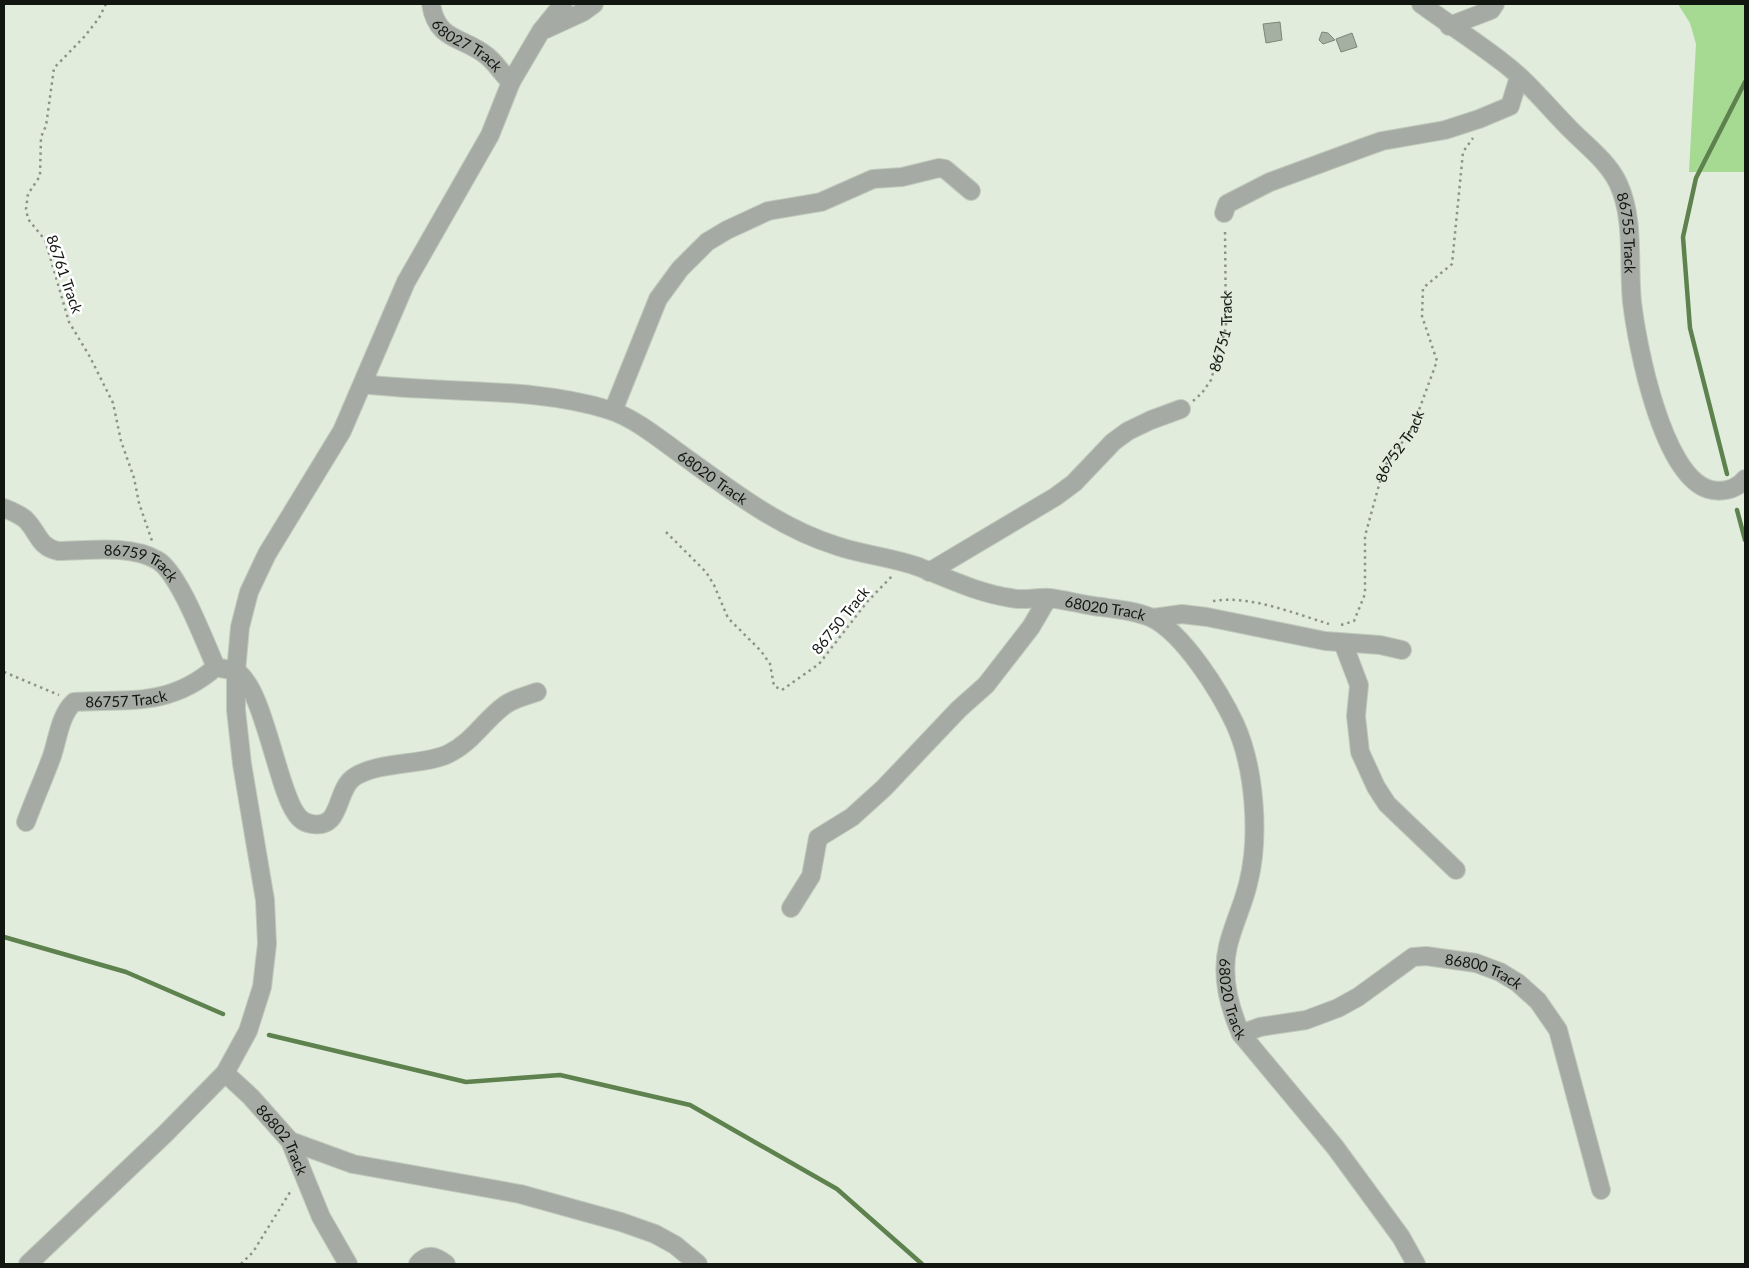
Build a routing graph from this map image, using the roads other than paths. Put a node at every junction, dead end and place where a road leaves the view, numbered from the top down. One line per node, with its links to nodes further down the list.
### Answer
1 (431, 4): 9 (street, 68027 Track)
2 (563, 4): 7 (street)
3 (594, 4): 7 (street)
4 (1421, 4): 6 (street, 86755 Track)
5 (1495, 4): 6 (street)
6 (1449, 26): 8 (street, 86755 Track)
7 (541, 31): 9 (street)
8 (1519, 77): 11 (street); 15 (street, 86755 Track)
9 (511, 82): 12 (street)
10 (970, 191): 14 (street)
11 (1224, 213)
12 (364, 384): 14 (street, 68020 Track); 23 (street)
13 (1182, 409): 17 (street)
14 (613, 411): 17 (street, 68020 Track)
15 (1745, 479)
16 (4, 508): 22 (street, 86759 Track)
17 (929, 572): 18 (street, 68020 Track)
18 (1048, 598): 19 (street, 68020 Track); 27 (street)
19 (1153, 618): 20 (street); 28 (street, 68020 Track)
20 (1343, 643): 21 (street); 26 (street)
21 (1402, 650)
22 (216, 668): 23 (street); 25 (street, 86757 Track)
23 (236, 671): 24 (street); 29 (street)
24 (537, 692)
25 (26, 822)
26 (1456, 870)
27 (791, 908)
28 (1241, 1034): 31 (street, 86800 Track); 37 (street, 68020 Track)
29 (225, 1073): 30 (street, 86802 Track); 32 (street)
30 (290, 1142): 33 (street, 86802 Track); 36 (street)
31 (1601, 1190)
32 (28, 1264)
33 (348, 1264)
34 (418, 1264): 35 (street)
35 (446, 1264)
36 (698, 1264)
37 (1416, 1264)

